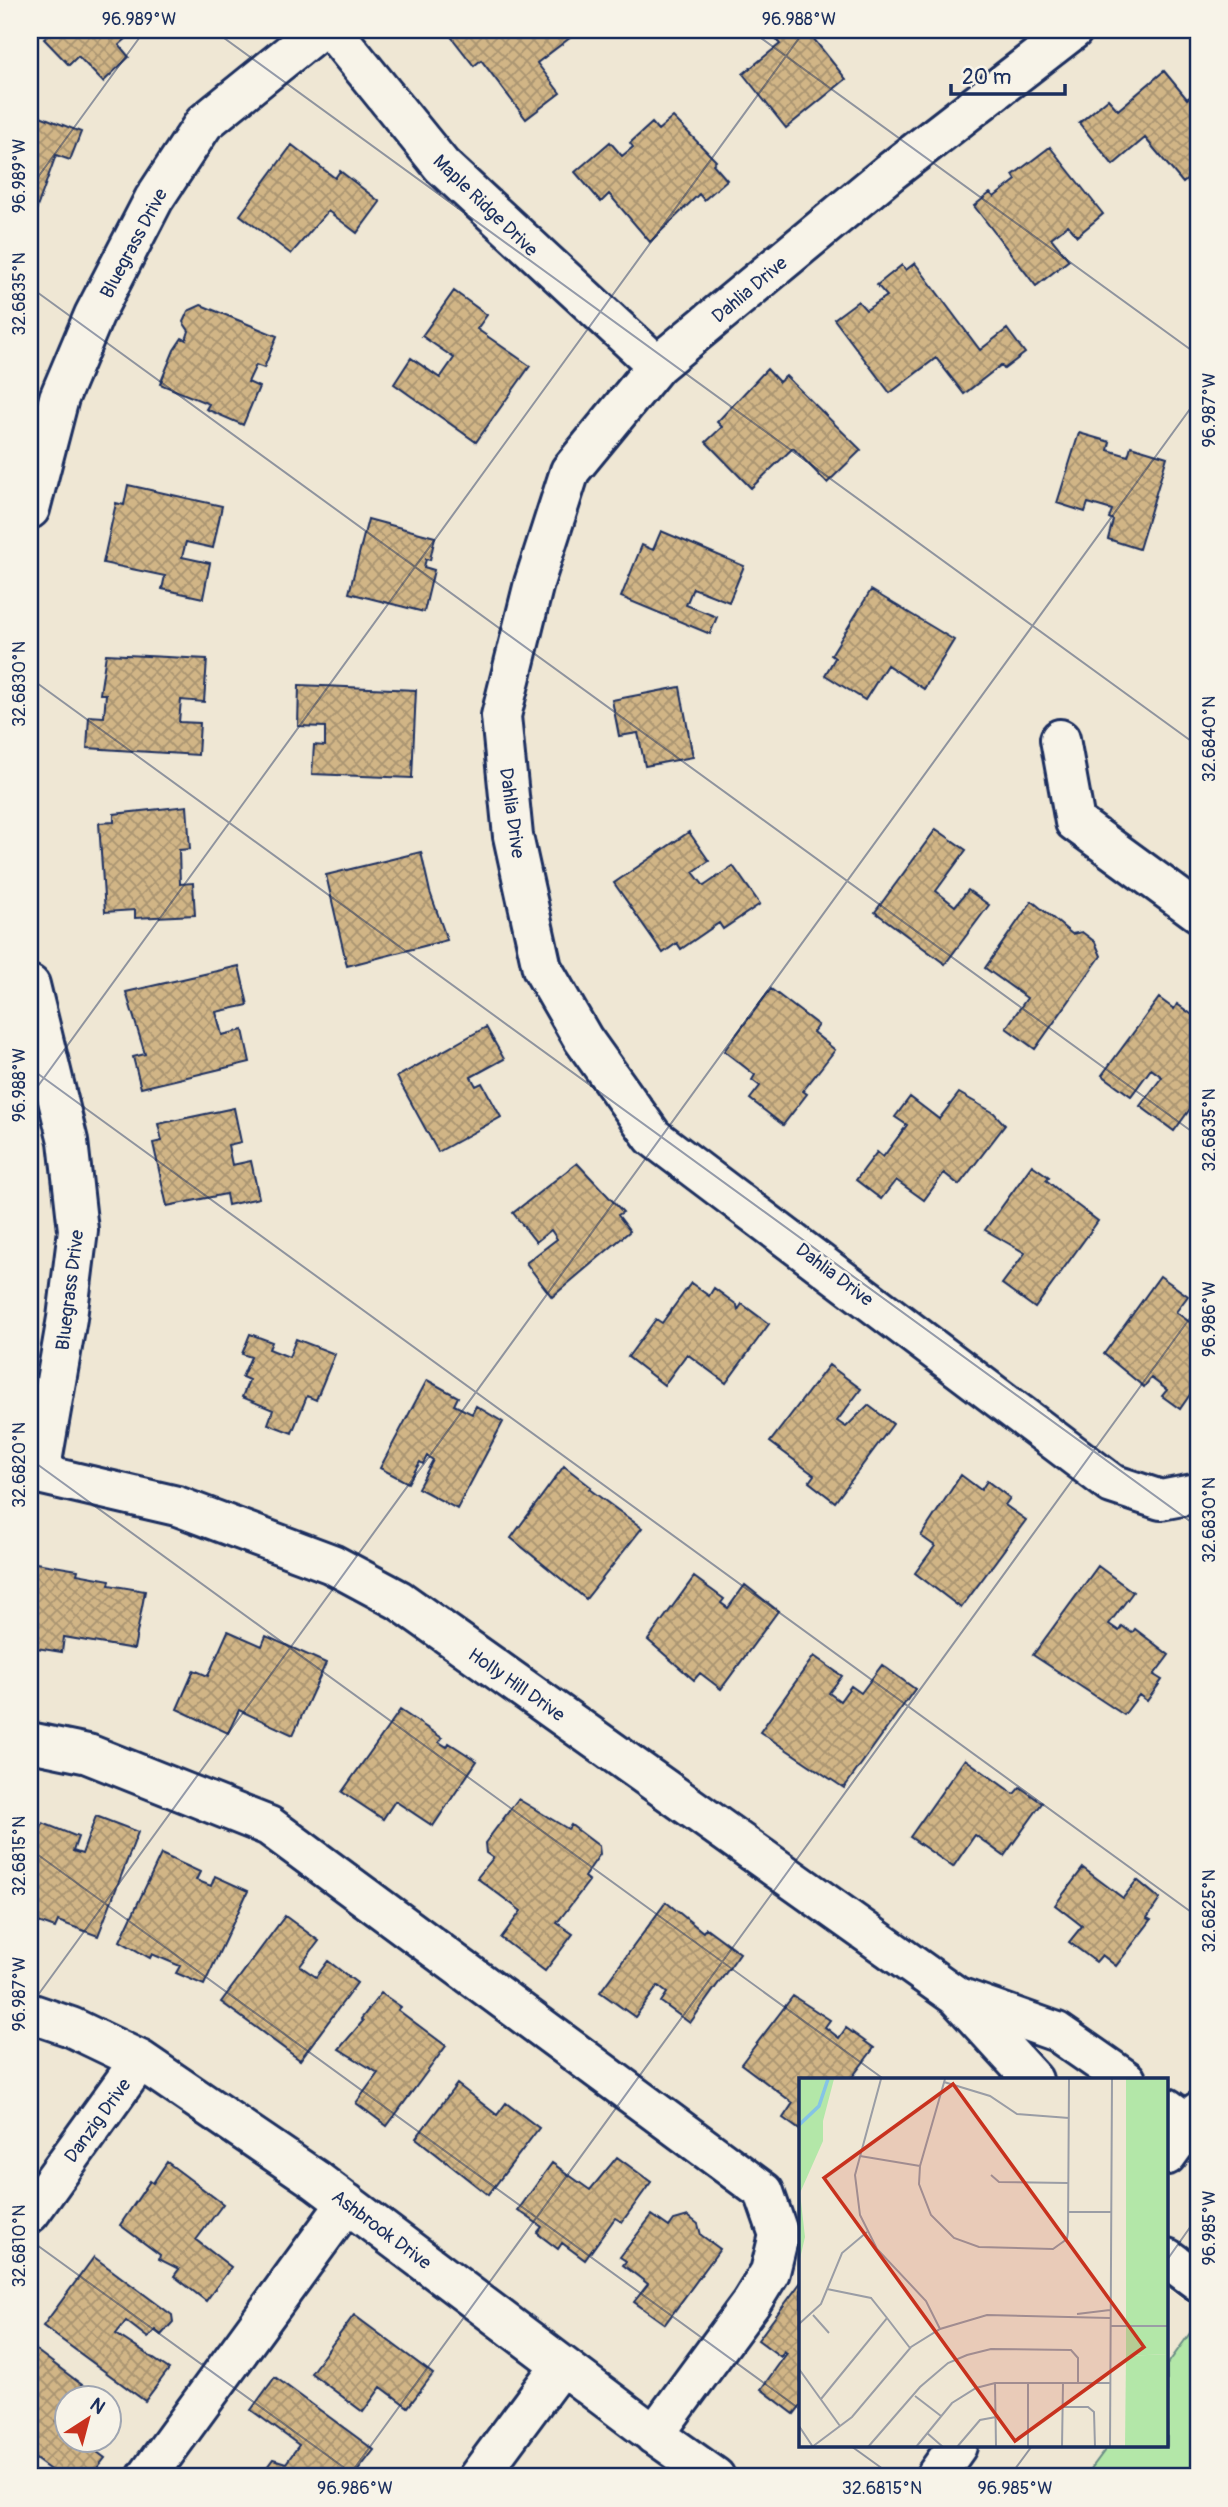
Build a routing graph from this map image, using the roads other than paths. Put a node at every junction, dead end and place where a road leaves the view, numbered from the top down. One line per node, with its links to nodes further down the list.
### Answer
1 (319, 30): 5 (street, Bluegrass Drive)
2 (332, 30): 4 (street, Maple Ridge Drive)
3 (1073, 30): 4 (street, Dahlia Drive)
4 (657, 365): 10 (street, Dahlia Drive)
5 (30, 509)
6 (1060, 739): 7 (street)
7 (1198, 912)
8 (30, 985): 9 (street, Bluegrass Drive)
9 (35, 1472): 12 (street, Holly Hill Drive)
10 (1198, 1493)
11 (30, 1742): 24 (street)
12 (956, 1996): 15 (street, Holly Hill Drive); 16 (street, Holly Hill Drive)
13 (30, 2013): 14 (street, Ashbrook Drive)
14 (140, 2060): 19 (street, Ashbrook Drive); 20 (street, Danzig Drive)
15 (1031, 2078)
16 (1123, 2078)
17 (1185, 2115): 18 (street)
18 (1168, 2153)
19 (347, 2203): 23 (street, Ashbrook Drive); 26 (street)
20 (30, 2213)
21 (1168, 2259): 22 (street)
22 (1198, 2281)
23 (561, 2365): 24 (street, Ashbrook Drive); 27 (street)
24 (654, 2435): 28 (street, Ashbrook Drive)
25 (956, 2448): 29 (street)
26 (147, 2477)
27 (478, 2477)
28 (715, 2477)
29 (934, 2477)

